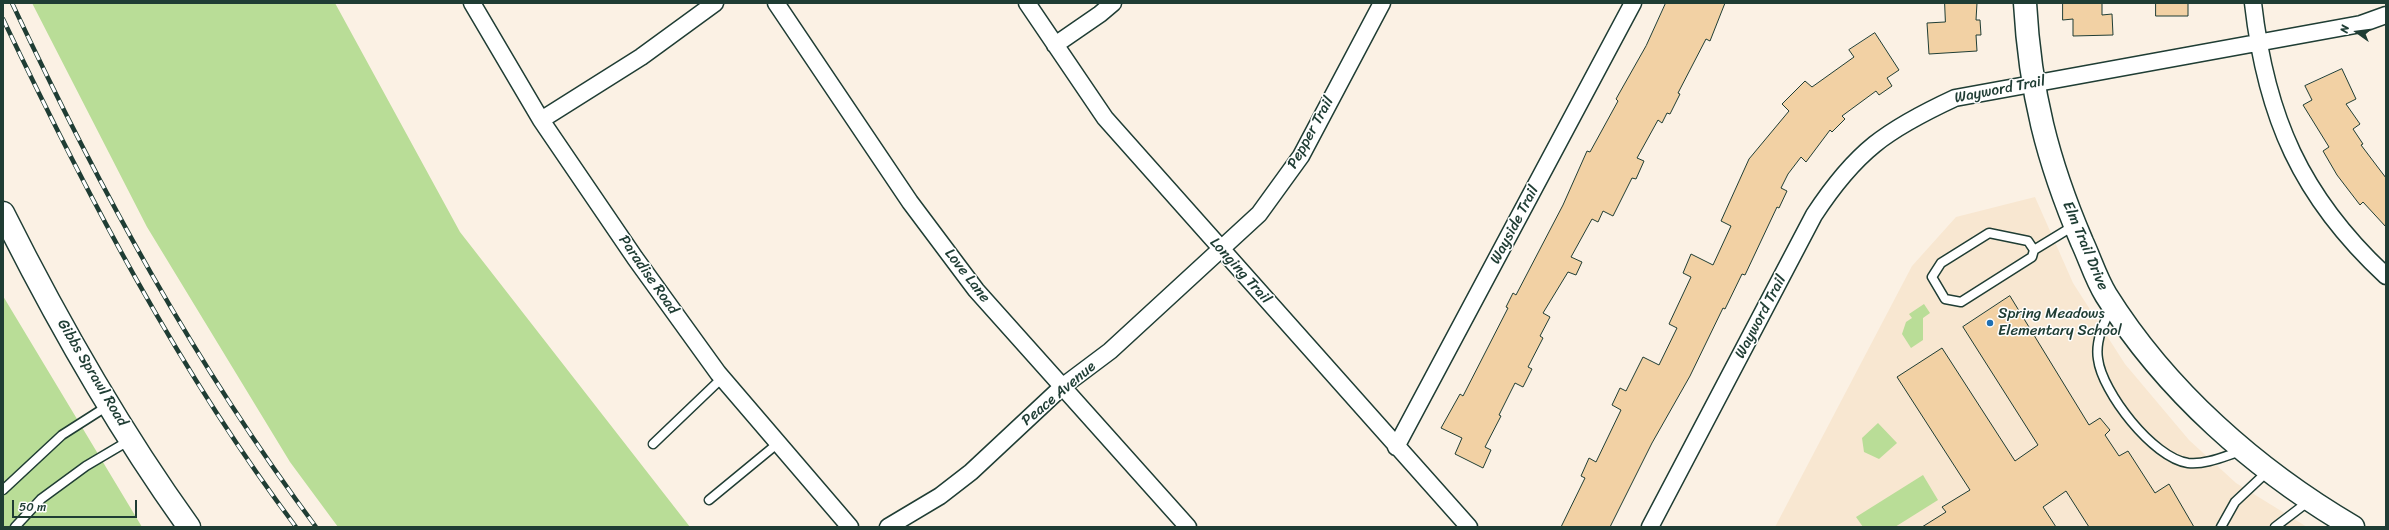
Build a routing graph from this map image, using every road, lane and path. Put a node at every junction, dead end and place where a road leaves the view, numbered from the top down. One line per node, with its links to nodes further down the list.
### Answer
1 (472, 3): 14 (street, Paradise Road)
2 (715, 3): 14 (street)
3 (776, 3): 22 (street, Love Lane)
4 (1027, 3): 12 (street, Longing Trail)
5 (1113, 3): 12 (street)
6 (1382, 3): 17 (street, Pepper Trail)
7 (1633, 3): 27 (street, Wayside Trail)
8 (2025, 3): 13 (street, Elm Trail Drive)
9 (2254, 3): 11 (street)
10 (2386, 15): 11 (street, Wayword Trail)
11 (2258, 43): 13 (street, Wayword Trail); 19 (street)
12 (1055, 45): 17 (street, Longing Trail)
13 (2033, 83): 16 (street, Elm Trail Drive); 39 (street, Wayword Trail)
14 (541, 120): 21 (street, Paradise Road)
15 (3, 214): 23 (street, Gibbs Sprawl Road)
16 (2075, 225): 18 (lane); 20 (street, Elm Trail Drive)
17 (1221, 249): 22 (street, Peace Avenue); 27 (street, Longing Trail)
18 (2034, 250): 18 (lane)
19 (2386, 276)
20 (2113, 305): 28 (street, Elm Trail Drive); 28 (lane)
21 (722, 378): 25 (lane); 26 (street, Paradise Road)
22 (1062, 387): 36 (street, Peace Avenue); 37 (street, Love Lane)
23 (110, 405): 24 (street, Gibbs Sprawl Road); 30 (lane)
24 (131, 439): 33 (lane); 34 (street, Gibbs Sprawl Road)
25 (653, 444)
26 (777, 444): 31 (lane); 35 (street, Paradise Road)
27 (1396, 448): 38 (street, Longing Trail)
28 (2244, 450): 29 (street, Elm Trail Drive)
29 (2269, 471): 32 (street, Elm Trail Drive); 40 (lane)
30 (3, 490)
31 (709, 500)
32 (2310, 500): 41 (lane); 42 (street, Elm Trail Drive)
33 (15, 527)
34 (189, 527)
35 (850, 527)
36 (888, 527)
37 (1188, 527)
38 (1469, 527)
39 (1650, 527)
40 (2221, 527)
41 (2275, 527)
42 (2353, 527)

